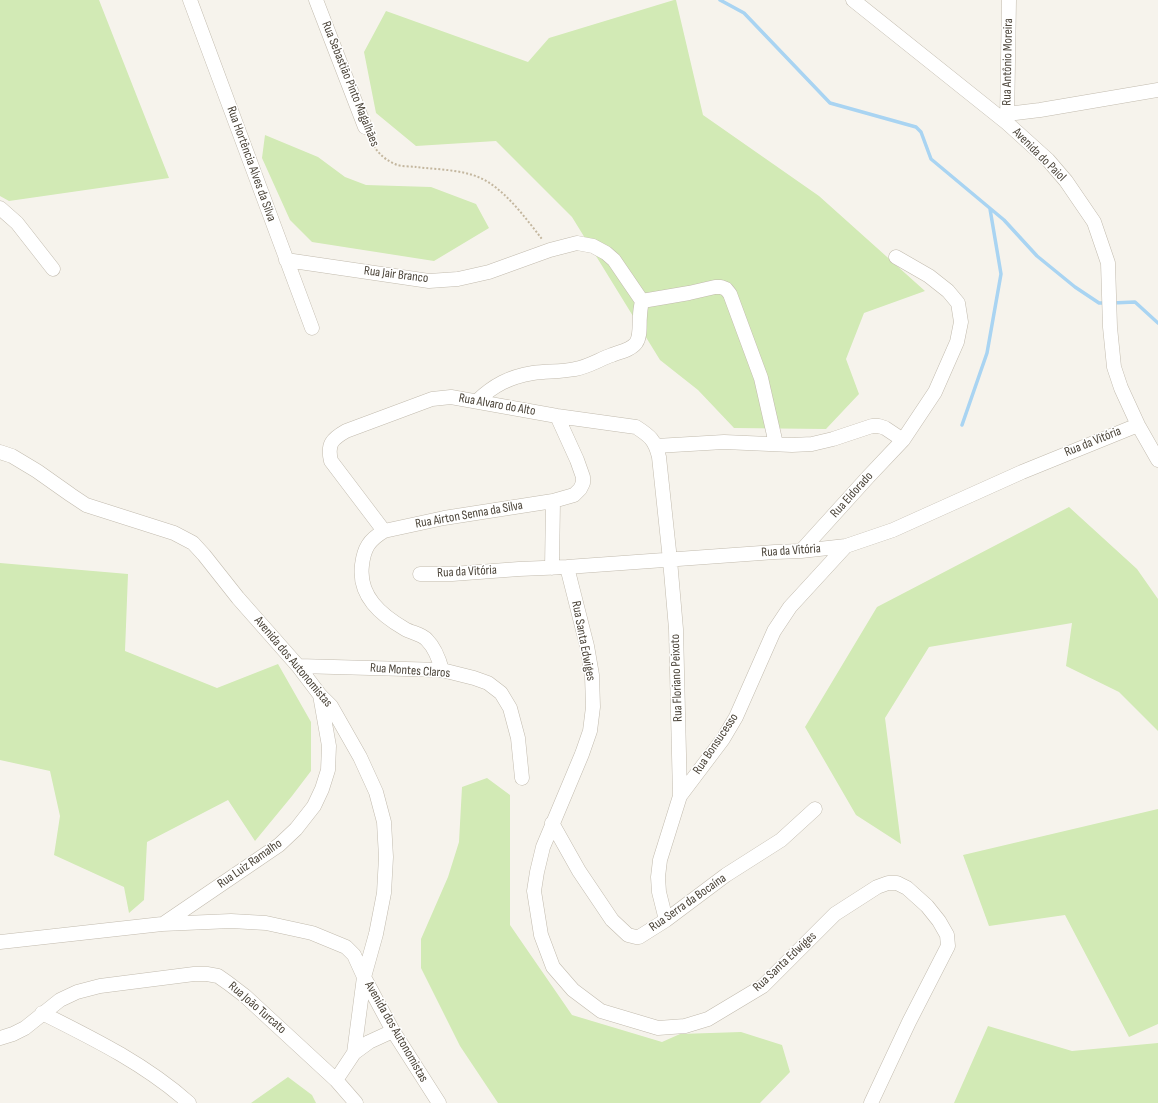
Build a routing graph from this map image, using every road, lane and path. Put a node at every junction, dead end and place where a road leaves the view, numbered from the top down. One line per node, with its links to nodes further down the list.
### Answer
1 (190, 0): 11 (street, Rua Hortência Alves da Silva)
2 (316, 0): 7 (street, Rua Sebastião Pinto Magalhães)
3 (853, 0): 6 (street, Avenida do Paiol)
4 (1009, 0): 6 (street, Rua Antônio Moreira)
5 (1158, 90): 6 (street)
6 (1007, 118): 17 (street, Avenida do Paiol)
7 (365, 127): 9 (path, Rua Sebastião Pinto Magalhães)
8 (0, 208): 12 (street)
9 (550, 250): 11 (street, Rua Jair Branco); 13 (street, Rua Jair Branco)
10 (896, 257): 18 (street, Rua Eldorado)
11 (286, 260): 14 (street, Rua Hortência Alves da Silva)
12 (54, 269)
13 (642, 301): 15 (street); 19 (street)
14 (312, 328)
15 (477, 401): 16 (street, Rua Alvaro do Alto); 24 (street, Rua Alvaro do Alto)
16 (557, 416): 20 (street, Rua Alvaro do Alto); 23 (street)
17 (1138, 425): 22 (street, Avenida do Paiol); 25 (street, Rua da Vitória)
18 (903, 440): 19 (street); 26 (street, Rua Eldorado)
19 (776, 444): 20 (street)
20 (656, 446): 27 (street)
21 (0, 452): 31 (street, Avenida dos Autonomistas)
22 (1158, 460)
23 (553, 501): 24 (street, Rua Airton Senna da Silva); 29 (street)
24 (384, 532): 32 (street)
25 (846, 546): 26 (street, Rua da Vitória); 35 (street, Rua Bonsucesso)
26 (802, 551): 27 (street, Rua da Vitória)
27 (670, 560): 28 (street, Rua da Vitória); 35 (street, Rua Floriano Peixoto)
28 (567, 567): 29 (street, Rua da Vitória); 37 (street, Rua Santa Edwiges)
29 (552, 568): 30 (street, Rua da Vitória)
30 (420, 574)
31 (298, 666): 32 (street, Rua Montes Claros); 33 (street, Avenida dos Autonomistas)
32 (442, 670): 34 (street, Rua Montes Claros)
33 (320, 695): 39 (street, Rua Luiz Ramalho); 41 (street, Avenida dos Autonomistas)
34 (522, 778)
35 (680, 796): 38 (street, Rua Bonsucesso)
36 (815, 809): 38 (street, Rua Serra da Bocaína)
37 (552, 823): 38 (street, Rua Serra da Bocaína); 50 (street, Rua Santa Edwiges)
38 (666, 920)
39 (162, 924): 40 (street, Rua Luiz Ramalho); 41 (street, Rua Luiz Ramalho)
40 (0, 942)
41 (364, 977): 43 (street, Avenida dos Autonomistas); 45 (street)
42 (42, 1013): 44 (street, Rua João Turcato); 46 (street, Rua João Turcato); 47 (street)
43 (393, 1031): 45 (street); 49 (street, Avenida dos Autonomistas)
44 (0, 1038)
45 (354, 1053): 46 (street)
46 (336, 1080): 48 (street, Rua João Turcato)
47 (189, 1103)
48 (356, 1103)
49 (439, 1103)
50 (871, 1103)

